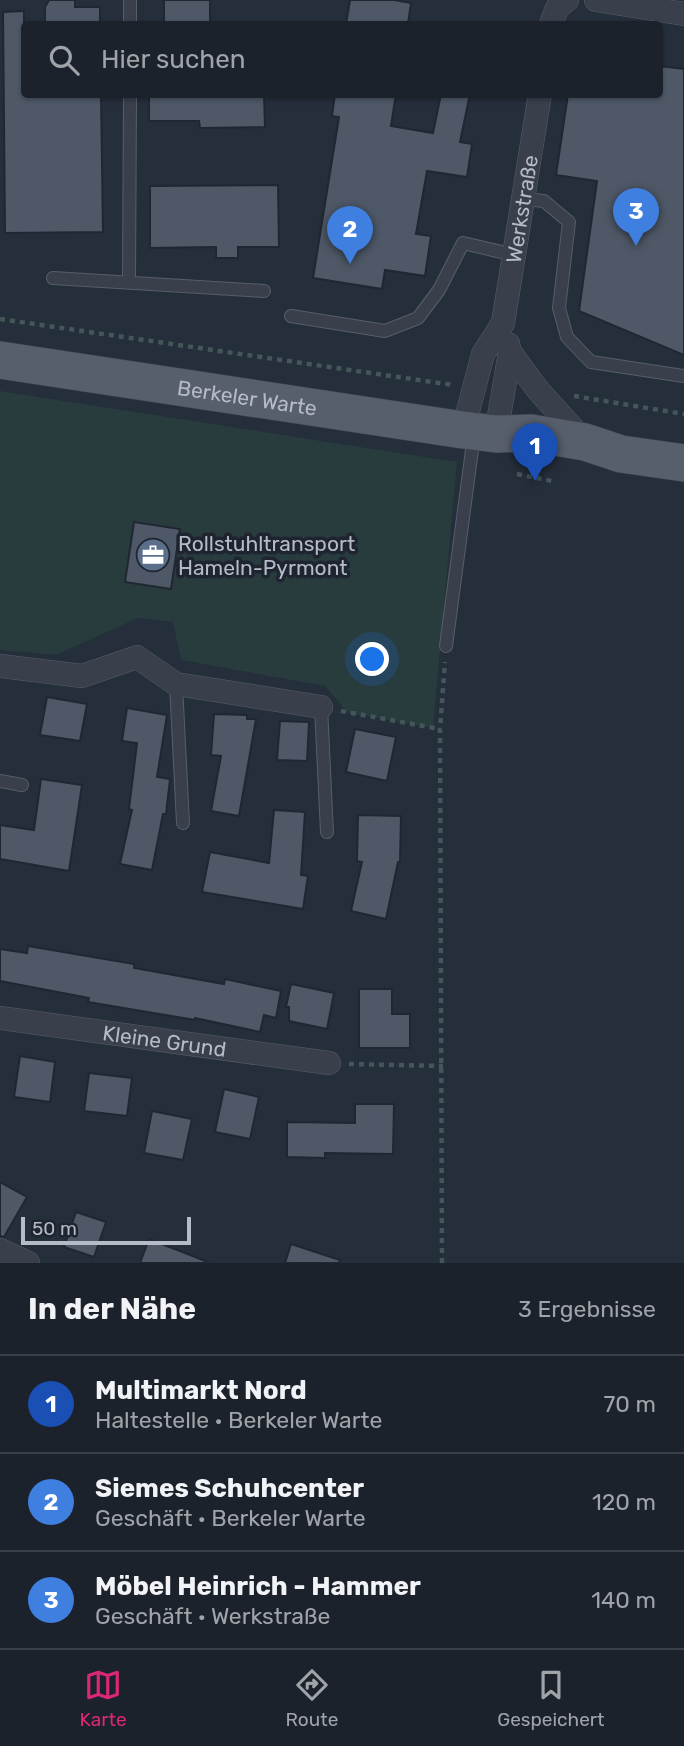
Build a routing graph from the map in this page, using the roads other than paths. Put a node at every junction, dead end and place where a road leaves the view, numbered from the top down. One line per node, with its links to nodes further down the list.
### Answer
1 (130, 0): 4 (lane)
2 (596, 0): 3 (street)
3 (671, 8)
4 (130, 21)
5 (130, 98): 10 (lane)
6 (539, 98): 7 (street, Werkstraße)
7 (524, 199): 8 (street, Werkstraße); 16 (lane)
8 (514, 255): 12 (lane); 13 (street, Werkstraße)
9 (53, 278): 10 (lane)
10 (129, 282): 11 (lane)
11 (264, 291)
12 (291, 316)
13 (503, 323): 14 (street, Werkstraße); 17 (street, Werkstraße)
14 (510, 352): 17 (street, Werkstraße); 18 (street)
15 (0, 360): 17 (main road, Berkeler Warte)
16 (684, 376)
17 (478, 432): 18 (main road, Berkeler Warte); 19 (main road, Berkeler Warte); 21 (lane)
18 (585, 442): 19 (main road, Berkeler Warte)
19 (621, 454): 20 (main road, Berkeler Warte)
20 (684, 463)
21 (446, 646)
22 (0, 666): 23 (street)
23 (176, 684): 24 (street); 27 (lane)
24 (321, 707): 28 (lane)
25 (0, 781): 26 (lane)
26 (22, 785)
27 (183, 823)
28 (327, 832)
29 (0, 1018): 30 (street, Kleine Grund)
30 (329, 1063)
31 (0, 1250): 32 (street)
32 (28, 1263)

